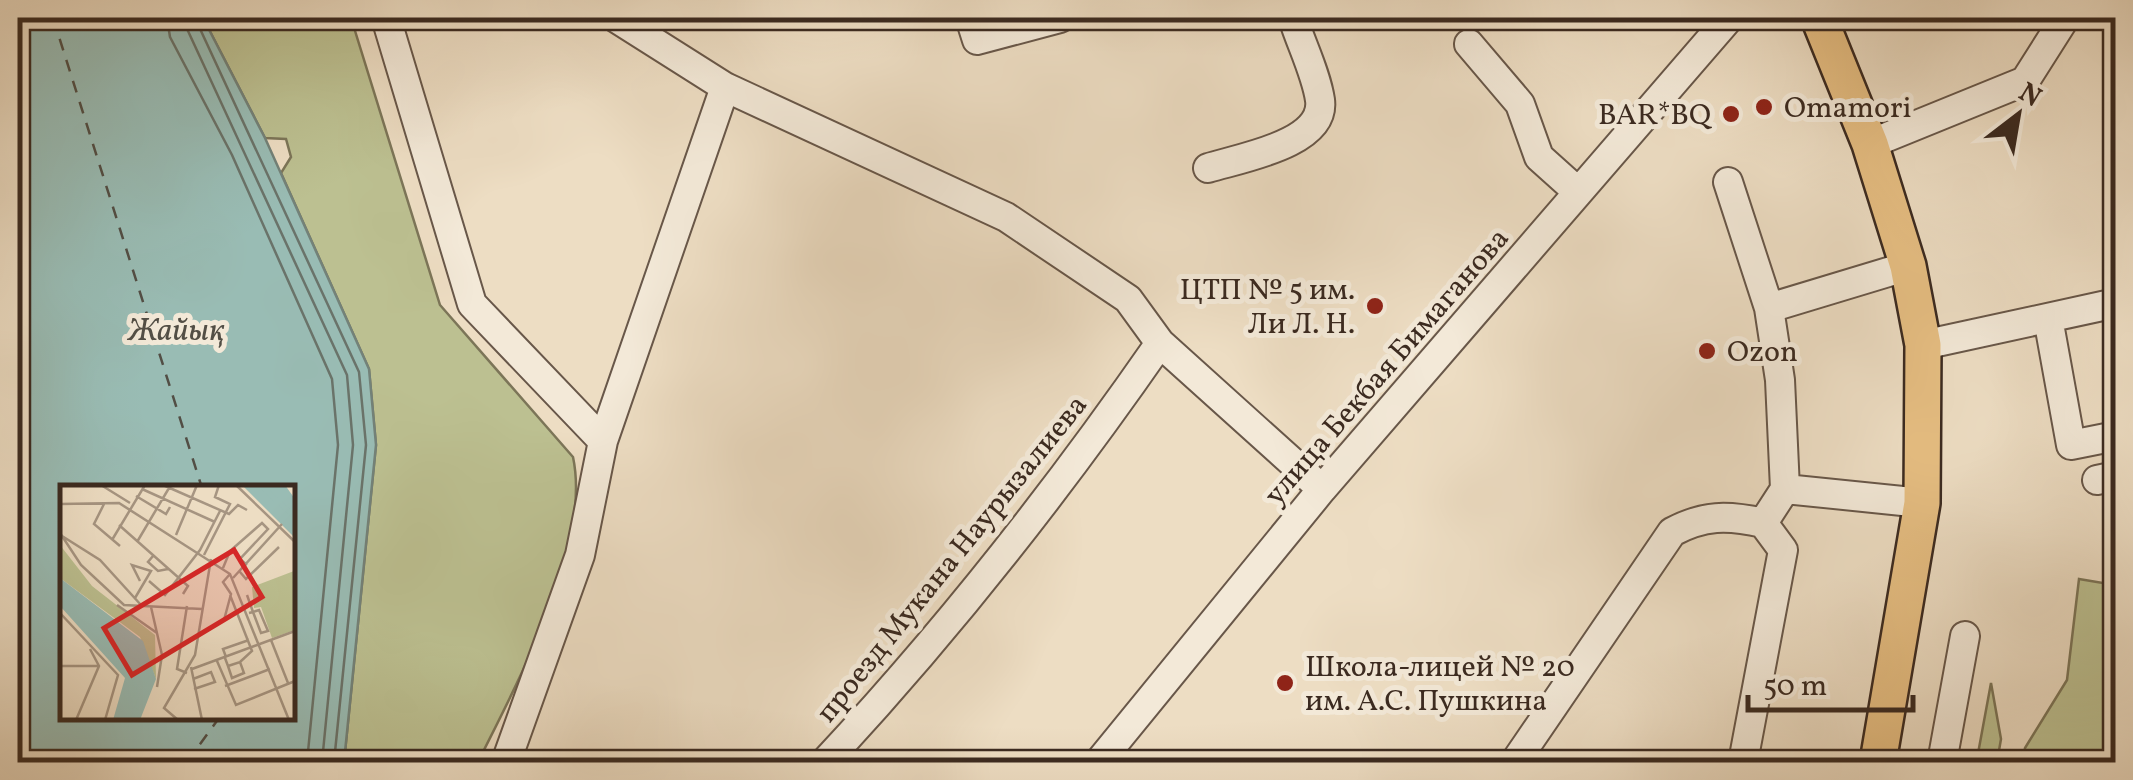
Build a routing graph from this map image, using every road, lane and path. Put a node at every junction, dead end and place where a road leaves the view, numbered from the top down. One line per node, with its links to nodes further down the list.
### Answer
1 (386, 18): 22 (street)
2 (618, 18): 10 (street)
3 (970, 18): 4 (street)
4 (1060, 18)
5 (1293, 18): 12 (street)
6 (1729, 18): 14 (street, улица Бекбая Бимаганова)
7 (1819, 18): 11 (main road)
8 (2065, 18): 11 (street)
9 (1469, 44): 14 (street)
10 (726, 87): 19 (street); 22 (street)
11 (1870, 144): 15 (main road)
12 (1208, 168)
13 (1728, 182): 17 (street)
14 (1578, 192): 23 (street, улица Бекбая Бимаганова)
15 (1908, 266): 17 (street); 20 (main road)
16 (2116, 303): 18 (street)
17 (1769, 308): 24 (street)
18 (2048, 318): 20 (street); 21 (street)
19 (1160, 342): 23 (street); 29 (street, проезд Мукана Наурызалиева)
20 (1923, 345): 25 (main road)
21 (2116, 436)
22 (604, 441): 28 (street)
23 (1322, 489): 30 (street, улица Бекбая Бимаганова)
24 (1786, 489): 25 (street); 26 (street)
25 (1922, 503): 33 (main road)
26 (1763, 523): 31 (street); 32 (street)
27 (1965, 636): 34 (street)
28 (506, 762)
29 (825, 762)
30 (1099, 762)
31 (1514, 762)
32 (1743, 762)
33 (1878, 762)
34 (1942, 762)

